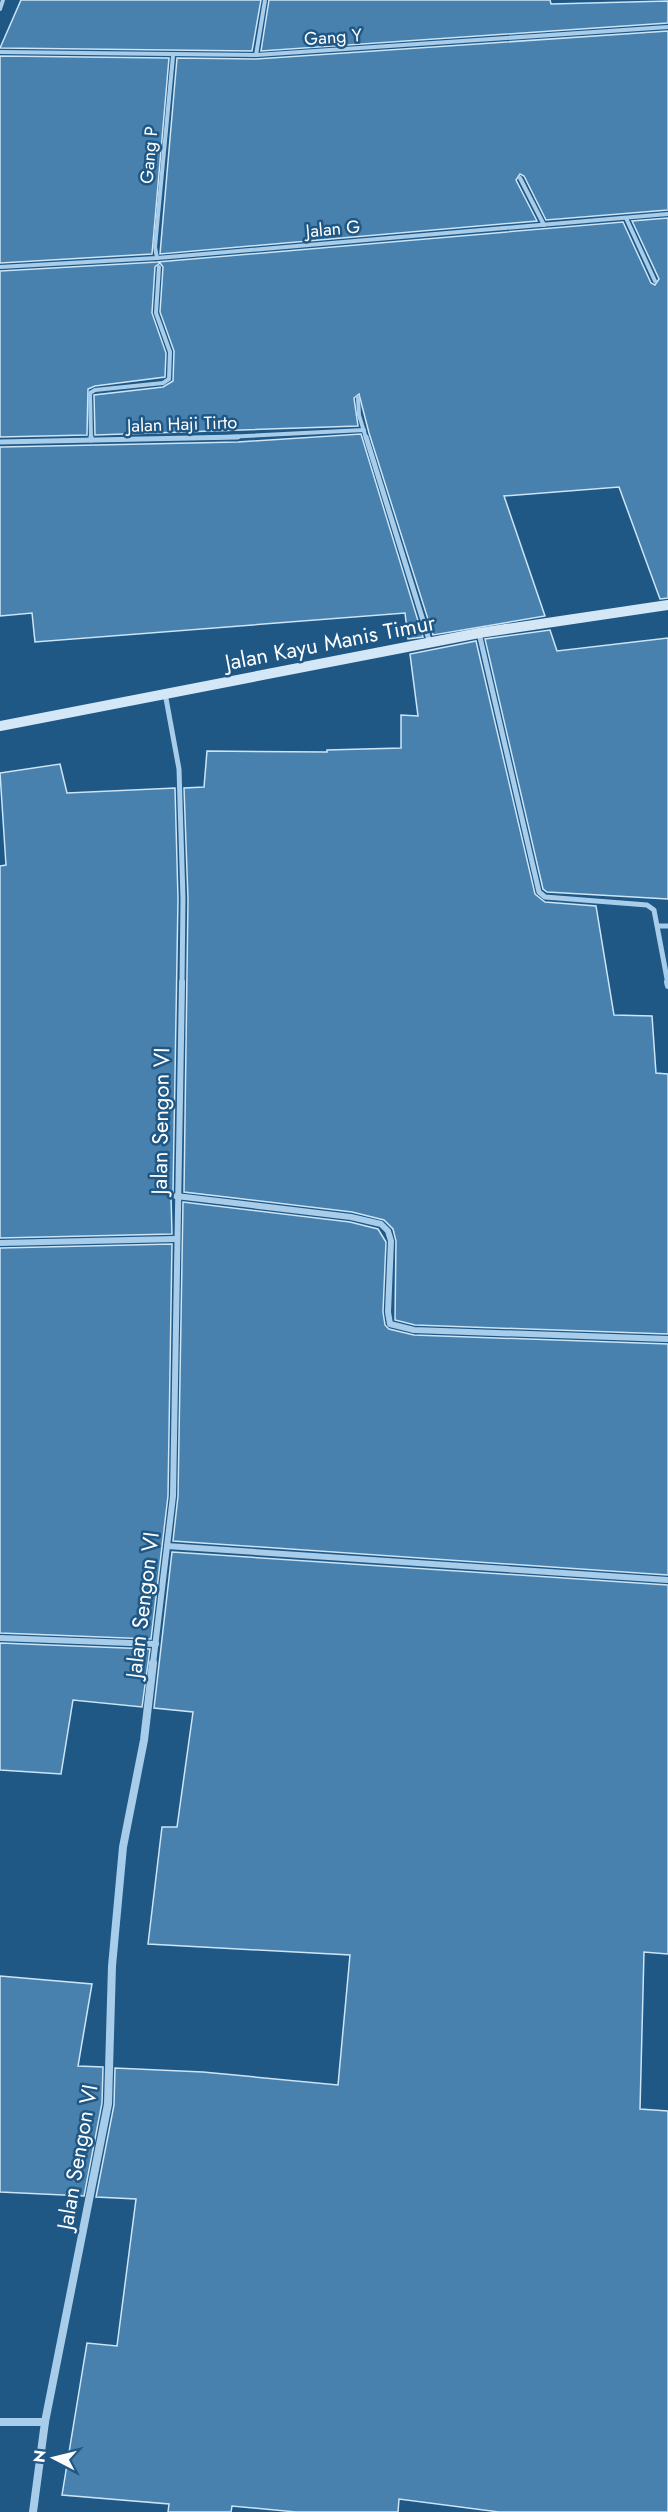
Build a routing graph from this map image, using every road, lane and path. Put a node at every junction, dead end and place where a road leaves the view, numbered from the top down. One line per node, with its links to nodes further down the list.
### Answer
1 (3, 0): 3 (street)
2 (265, 0): 7 (street)
3 (0, 9)
4 (668, 27): 7 (street, Gang Y)
5 (0, 52): 6 (street, Gang Y)
6 (173, 56): 7 (street, Gang Y); 12 (street, Gang P)
7 (256, 56)
8 (520, 178): 11 (street)
9 (668, 214): 10 (street, Jalan G)
10 (626, 218): 11 (street, Jalan G); 15 (street)
11 (544, 225): 12 (street, Jalan G)
12 (157, 258): 13 (street, Jalan G)
13 (0, 267)
14 (159, 267): 18 (street)
15 (656, 281)
16 (358, 398): 17 (street)
17 (364, 430): 18 (street, Jalan Haji Tirto); 22 (street)
18 (91, 440): 19 (street, Jalan Haji Tirto)
19 (0, 442)
20 (668, 605): 21 (street, Jalan Kayu Manis Timur)
21 (479, 633): 22 (street, Jalan Kayu Manis Timur); 25 (street)
22 (430, 643): 23 (street, Jalan Kayu Manis Timur)
23 (165, 693): 24 (street, Jalan Kayu Manis Timur); 28 (street, Jalan Sengon VI)
24 (0, 726)
25 (658, 926): 26 (street); 27 (street)
26 (668, 926)
27 (668, 986)
28 (176, 1196): 29 (street, Jalan Sengon VI); 31 (street)
29 (175, 1239): 30 (street); 32 (street, Jalan Sengon VI)
30 (0, 1243)
31 (668, 1339)
32 (167, 1546): 33 (street); 35 (street, Jalan Sengon VI)
33 (668, 1580)
34 (0, 1638): 35 (street)
35 (156, 1644): 37 (street, Jalan Sengon VI)
36 (0, 2422): 37 (street)
37 (45, 2422): 38 (street, Jalan Sengon VI)
38 (33, 2512)

